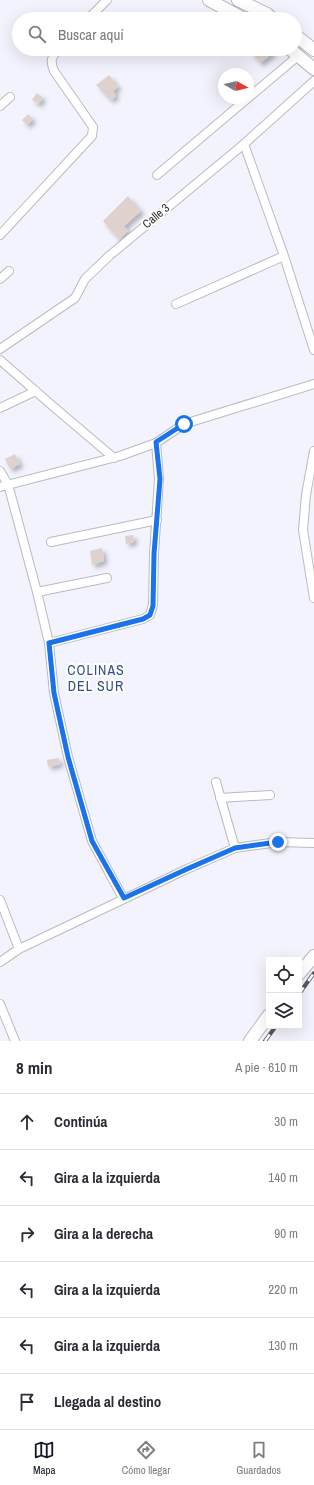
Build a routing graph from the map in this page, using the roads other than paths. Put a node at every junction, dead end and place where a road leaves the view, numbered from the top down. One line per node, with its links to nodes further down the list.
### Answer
1 (107, 0): 4 (street)
2 (209, 0): 5 (main road)
3 (238, 0): 6 (main road)
4 (95, 12)
5 (231, 12)
6 (263, 12)
7 (302, 41): 8 (main road)
8 (314, 50)
9 (54, 56): 20 (street)
10 (290, 56): 14 (street)
11 (299, 56): 12 (main road)
12 (314, 69)
13 (314, 81): 18 (street, Calle 3)
14 (254, 92)
15 (10, 97): 17 (street)
16 (241, 104): 19 (street)
17 (0, 106)
18 (244, 144): 21 (street); 25 (street, Calle 3)
19 (157, 175)
20 (0, 235)
21 (284, 256): 24 (street); 26 (street)
22 (9, 271): 23 (street)
23 (0, 279)
24 (176, 304)
25 (0, 349)
26 (314, 350)
27 (0, 360): 29 (street)
28 (314, 384): 31 (street)
29 (36, 391): 30 (street); 33 (street)
30 (0, 408)
31 (156, 442): 33 (street); 37 (street)
32 (314, 452): 41 (street)
33 (114, 458): 35 (street)
34 (0, 471): 35 (street)
35 (8, 484): 36 (street); 40 (street)
36 (0, 487)
37 (157, 520): 38 (street); 42 (street)
38 (51, 542)
39 (106, 578): 40 (street)
40 (37, 592): 42 (street)
41 (314, 598)
42 (49, 643): 48 (street)
43 (216, 782): 45 (street)
44 (270, 795): 45 (street)
45 (220, 798): 47 (street)
46 (314, 843): 47 (street)
47 (235, 848): 48 (street)
48 (124, 898): 50 (street)
49 (0, 900): 50 (street)
50 (19, 949): 52 (street)
51 (314, 956): 53 (main road)
52 (0, 962)
53 (302, 970)
54 (0, 1004): 56 (street)
55 (266, 1019): 57 (main road)
56 (15, 1041)
57 (250, 1041)

